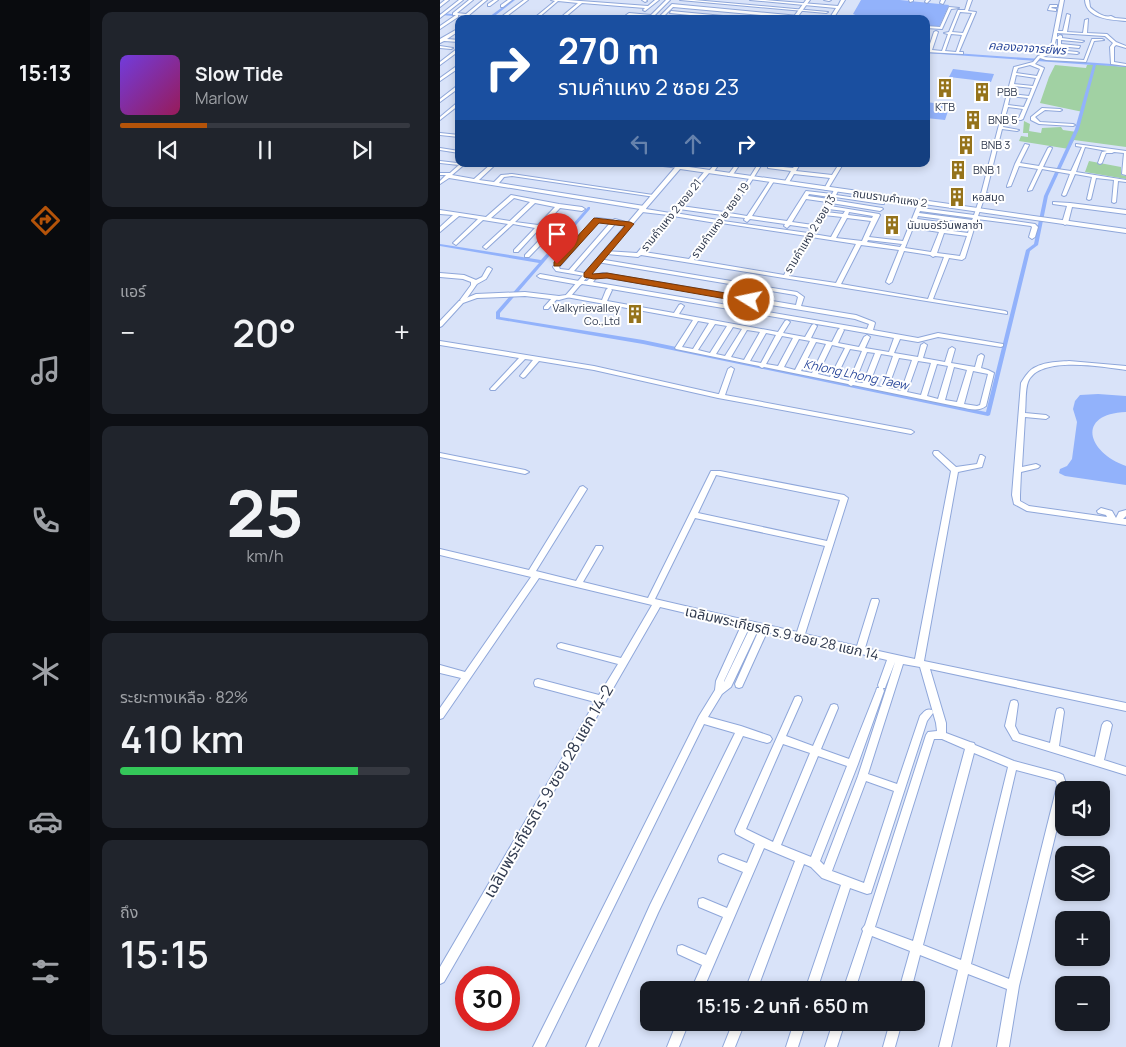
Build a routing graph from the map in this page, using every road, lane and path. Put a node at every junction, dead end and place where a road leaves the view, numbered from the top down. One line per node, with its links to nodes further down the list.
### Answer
1 (448, 0): 24 (street)
2 (461, 0): 52 (street)
3 (471, 0): 4 (street)
4 (486, 0)
5 (496, 0): 23 (street)
6 (510, 0): 25 (street)
7 (526, 0): 40 (street)
8 (553, 0): 9 (street)
9 (558, 0): 19 (street); 41 (street)
10 (643, 0): 26 (street)
11 (668, 0): 22 (street)
12 (678, 0): 27 (street)
13 (682, 0): 35 (street)
14 (752, 0): 21 (street)
15 (843, 0): 30 (street)
16 (970, 0): 36 (street)
17 (1062, 0): 28 (street)
18 (1089, 0): 55 (street)
19 (581, 2): 26 (street); 42 (street)
20 (655, 2): 22 (street); 29 (street)
21 (806, 2): 30 (street); 35 (main road)
22 (664, 4): 31 (street)
23 (488, 5)
24 (440, 6)
25 (502, 6)
26 (634, 6): 29 (street); 34 (street)
27 (673, 6): 46 (street); 48 (street)
28 (1057, 6): 33 (street); 70 (street)
29 (649, 7): 31 (street); 39 (street)
30 (838, 7): 50 (street)
31 (660, 8): 45 (street)
32 (957, 8): 57 (street)
33 (1068, 9)
34 (630, 10)
35 (801, 10): 38 (street); 49 (main road)
36 (966, 11): 65 (street); 67 (street)
37 (671, 12): 47 (street)
38 (826, 12)
39 (643, 13): 43 (street); 44 (street)
40 (506, 15)
41 (540, 15)
42 (566, 15)
43 (628, 15)
44 (650, 15)
45 (654, 15)
46 (663, 15)
47 (702, 15)
48 (764, 15)
49 (797, 15)
50 (833, 15)
51 (1068, 15): 64 (street)
52 (440, 17): 56 (street)
53 (455, 17): 58 (street)
54 (1087, 20): 68 (street)
55 (1126, 20)
56 (440, 24)
57 (930, 27)
58 (440, 28)
59 (1050, 29): 70 (street)
60 (930, 31): 63 (street)
61 (440, 32): 66 (street)
62 (455, 32): 66 (street)
63 (936, 32): 65 (street); 78 (street)
64 (1065, 32): 68 (street); 70 (street)
65 (950, 33): 67 (street); 88 (street)
66 (451, 34): 69 (street); 72 (street)
67 (964, 34): 88 (street)
68 (1085, 34): 76 (street)
69 (455, 35)
70 (1054, 35): 71 (street); 79 (street)
71 (1060, 38): 75 (street); 77 (street)
72 (441, 40): 74 (street)
73 (1102, 40): 92 (street)
74 (455, 41)
75 (1082, 41)
76 (1115, 43): 82 (street); 97 (street)
77 (1059, 45): 79 (street); 81 (street); 86 (street)
78 (930, 46)
79 (1052, 46): 85 (street); 92 (street)
80 (440, 47): 83 (street)
81 (1079, 47)
82 (1126, 47)
83 (451, 48)
84 (930, 51): 88 (street)
85 (1046, 51)
86 (1057, 51): 89 (street); 93 (street)
87 (455, 52): 94 (street)
88 (943, 52)
89 (1077, 53)
90 (440, 54): 91 (street)
91 (446, 55)
92 (1038, 59): 95 (street)
93 (1074, 59)
94 (440, 63): 96 (street)
95 (1031, 64): 99 (street); 100 (street)
96 (455, 65)
97 (1126, 65)
98 (455, 68): 101 (street)
99 (1014, 76): 100 (street); 102 (street)
100 (1038, 78): 103 (street)
101 (440, 80)
102 (1011, 86): 103 (street); 105 (street)
103 (1034, 88): 106 (street)
104 (455, 89): 107 (street)
105 (1009, 96): 106 (street); 109 (street)
106 (1030, 98): 111 (street)
107 (441, 99)
108 (455, 106): 114 (street)
109 (1006, 107): 111 (street); 113 (street)
110 (1060, 110): 112 (street)
111 (1024, 112): 112 (street); 113 (street)
112 (1033, 117): 115 (street)
113 (1004, 118): 117 (street)
114 (440, 119)
115 (1074, 125)
116 (447, 128): 119 (street)
117 (1001, 128): 118 (street); 168 (street)
118 (1017, 130)
119 (440, 133): 120 (street)
120 (455, 135)
121 (1027, 145): 129 (street)
122 (1050, 148): 139 (street)
123 (441, 150): 124 (street)
124 (455, 152)
125 (1126, 153): 127 (street); 142 (street); 144 (street)
126 (440, 162): 128 (street)
127 (1100, 162)
128 (455, 163)
129 (1017, 164): 139 (street); 160 (street)
130 (460, 167): 147 (street)
131 (465, 167): 147 (street)
132 (490, 167): 152 (street)
133 (679, 167): 170 (main road)
134 (685, 167): 141 (main road, ถนนรามคำแหง 2)
135 (714, 167): 141 (street, รามคำแหง 2 ซอย 21)
136 (736, 167): 145 (street)
137 (758, 167): 149 (street, รามคำแหง ๒ ซอย 19)
138 (838, 167): 146 (street)
139 (1040, 168): 142 (street); 162 (street)
140 (795, 169): 146 (street); 157 (street)
141 (709, 172): 145 (main road, ถนนรามคำแหง 2); 181 (street, รามคำแหง 2 ซอย 21)
142 (1072, 173): 148 (street); 169 (street)
143 (440, 174): 147 (street)
144 (1124, 174)
145 (730, 175): 149 (main road, ถนนรามคำแหง 2)
146 (834, 175): 161 (street)
147 (448, 177): 152 (street); 155 (street)
148 (1094, 177): 151 (street); 173 (street)
149 (750, 178): 153 (main road, ถนนรามคำแหง 2); 193 (street, รามคำแหง ๒ ซอย 19)
150 (547, 180): 156 (street); 158 (street); 163 (street)
151 (1116, 180): 154 (street); 177 (street)
152 (474, 181): 158 (street)
153 (772, 181): 157 (main road, ถนนรามคำแหง 2); 197 (street)
154 (1126, 181)
155 (440, 183)
156 (569, 183): 159 (street); 167 (street)
157 (786, 183): 165 (main road, ถนนรามคำแหง 2)
158 (494, 184): 163 (street)
159 (592, 185): 164 (street); 170 (street)
160 (1009, 186)
161 (826, 189): 165 (main road, ถนนรามคำแหง 2); 166 (main road, ถนนรามคำแหง 2)
162 (1030, 190)
163 (536, 191): 167 (street)
164 (584, 192)
165 (808, 192): 166 (street); 176 (street); 208 (street)
166 (834, 193): 171 (main road, ถนนรามคำแหง 2); 176 (street, รามคำแหง 2 ซอย 13)
167 (558, 194): 184 (street)
168 (983, 194): 172 (street); 199 (street)
169 (1064, 195)
170 (653, 196): 184 (main road)
171 (855, 196): 174 (main road, ถนนรามคำแหง 2); 186 (street)
172 (996, 196)
173 (1089, 198)
174 (884, 200): 185 (main road, ถนนรามคำแหง 2); 194 (street)
175 (534, 201): 180 (street); 198 (street); 204 (street)
176 (829, 202): 182 (street, รามคำแหง 2 ซอย 13); 186 (street)
177 (1114, 202)
178 (1054, 203): 179 (street)
179 (1070, 204): 189 (street); 206 (street)
180 (559, 206): 183 (street); 211 (street)
181 (678, 207): 187 (street); 192 (street, รามคำแหง 2 ซอย 21)
182 (826, 207): 186 (street); 190 (street, รามคำแหง 2 ซอย 13)
183 (582, 209)
184 (643, 209): 192 (street); 207 (main road)
185 (919, 209): 195 (main road, ถนนรามคำแหง 2); 195 (street); 205 (street)
186 (848, 210): 190 (street); 194 (street); 194 (street); 222 (street)
187 (702, 211): 193 (street); 196 (street)
188 (440, 212): 191 (street)
189 (1126, 212)
190 (823, 213): 212 (street, รามคำแหง 2 ซอย 13)
191 (456, 214): 198 (street); 214 (street)
192 (672, 214): 196 (street); 230 (street, รามคำแหง 2 ซอย 21)
193 (725, 214): 197 (street); 203 (street, รามคำแหง ๒ ซอย 19)
194 (877, 215): 223 (street)
195 (947, 216): 199 (street); 199 (street); 199 (main road, ถนนรามคำแหง 2); 205 (street); 216 (street)
196 (697, 218): 203 (street); 210 (street)
197 (748, 218): 208 (street); 209 (street)
198 (484, 219): 204 (street); 224 (street)
199 (975, 220): 200 (main road, ถนนรามคำแหง 2); 219 (street); 221 (street)
200 (1039, 220): 201 (main road, ถนนรามคำแหง 2)
201 (1047, 221): 206 (main road, ถนนรามคำแหง 2)
202 (615, 222): 207 (street); 237 (street); 237 (street)
203 (720, 222): 209 (street); 235 (street, รามคำแหง ๒ ซอย 19)
204 (510, 223): 211 (street); 226 (street)
205 (913, 223): 216 (street); 225 (street)
206 (1065, 223): 217 (main road, ถนนรามคำแหง 2)
207 (630, 224): 229 (main road)
208 (788, 224): 212 (street); 218 (street)
209 (743, 225): 218 (street)
210 (691, 226)
211 (539, 227): 213 (street); 228 (street)
212 (815, 227): 220 (street, รามคำแหง 2 ซอย 13)
213 (553, 229): 215 (street); 232 (street)
214 (440, 230)
215 (562, 230)
216 (942, 231): 219 (street); 231 (street)
217 (1126, 231)
218 (783, 232): 220 (street)
219 (970, 235): 233 (street)
220 (810, 236): 222 (street); 241 (street, รามคำแหง 2 ซอย 13)
221 (1032, 237)
222 (833, 239): 223 (street)
223 (863, 242): 225 (street); 227 (street); 247 (street)
224 (456, 243)
225 (904, 243): 227 (street)
226 (486, 247)
227 (901, 250): 231 (street); 244 (street)
228 (516, 251)
229 (607, 252): 230 (street, รามคำแหง 2 ซอย 21); 234 (main road)
230 (641, 253): 235 (street)
231 (933, 255): 233 (street)
232 (528, 256)
233 (947, 257): 253 (street)
234 (600, 261): 239 (main road); 260 (street)
235 (690, 261): 241 (street)
236 (489, 270): 245 (street)
237 (570, 272): 239 (street)
238 (440, 274): 245 (street)
239 (586, 275): 242 (street); 243 (main road)
240 (540, 276): 243 (street)
241 (785, 276): 247 (street)
242 (594, 277): 246 (street); 260 (street)
243 (580, 282): 246 (street); 250 (main road)
244 (889, 282)
245 (474, 283): 254 (street)
246 (589, 283): 275 (street)
247 (838, 285): 253 (street)
248 (609, 290): 255 (street)
249 (513, 295): 252 (main road); 254 (main road)
250 (568, 296): 252 (main road); 255 (street)
251 (632, 297): 257 (street)
252 (555, 298): 259 (street)
253 (930, 300): 263 (street)
254 (462, 301): 268 (main road)
255 (604, 302): 257 (street)
256 (656, 302): 261 (street)
257 (626, 306): 261 (street)
258 (681, 306): 264 (street)
259 (546, 308)
260 (798, 308): 275 (street)
261 (651, 310): 264 (street)
262 (705, 311): 265 (street)
263 (1005, 313)
264 (675, 315): 265 (street)
265 (698, 319): 266 (street); 286 (street)
266 (714, 322): 269 (street); 286 (street)
267 (787, 322): 274 (street)
268 (440, 325)
269 (731, 325): 271 (street); 289 (street)
270 (814, 326): 278 (street)
271 (745, 328): 273 (street); 292 (street)
272 (841, 330): 280 (street)
273 (764, 331): 274 (street); 295 (street)
274 (780, 334): 276 (street); 298 (street)
275 (868, 335): 282 (street); 284 (street)
276 (797, 337): 278 (street); 302 (street)
277 (897, 338): 288 (street)
278 (810, 340): 280 (street); 303 (street)
279 (440, 343): 290 (street)
280 (832, 343): 283 (street); 305 (street)
281 (924, 345): 294 (street)
282 (1001, 345)
283 (848, 346): 284 (street); 306 (street)
284 (863, 349): 287 (street); 307 (street)
285 (952, 349): 297 (street)
286 (694, 352): 289 (street)
287 (879, 352): 288 (street); 308 (street)
288 (894, 354): 294 (street); 310 (street)
289 (712, 355): 292 (street)
290 (523, 356): 293 (street); 309 (street)
291 (981, 356): 301 (street)
292 (727, 358): 295 (street)
293 (537, 359): 304 (street); 312 (street)
294 (918, 359): 296 (street); 311 (street)
295 (746, 362): 298 (street)
296 (935, 362): 297 (street); 313 (street)
297 (950, 364): 301 (street); 314 (street)
298 (762, 366): 302 (street)
299 (1126, 368): 316 (street)
300 (731, 369): 312 (street)
301 (974, 369): 315 (street); 315 (street)
302 (780, 370): 303 (street)
303 (797, 373): 305 (street)
304 (523, 376)
305 (814, 376): 306 (street)
306 (832, 380): 307 (street)
307 (851, 384): 308 (street)
308 (865, 386): 310 (street)
309 (493, 389)
310 (884, 390): 311 (street)
311 (903, 394): 313 (street)
312 (720, 396): 318 (street)
313 (923, 398): 314 (street)
314 (941, 401): 315 (street)
315 (960, 405)
316 (1023, 415): 317 (street); 324 (street)
317 (1046, 417)
318 (911, 432)
319 (936, 453): 323 (street)
320 (440, 455): 325 (street)
321 (982, 457): 323 (street)
322 (1036, 462): 324 (street)
323 (954, 470): 345 (street)
324 (1018, 470): 329 (street)
325 (525, 472)
326 (583, 489): 334 (street)
327 (1126, 513): 330 (street)
328 (693, 515): 331 (street); 331 (street, เฉลิมพระเกียรติ ร.9 ซอย 28 แยก 14-2); 337 (street, เฉลิมพระเกียรติ ร.9 ซอย 28 แยก 14-2)
329 (1089, 517): 330 (street); 330 (street)
330 (1119, 521)
331 (829, 544): 340 (street)
332 (599, 548): 335 (street)
333 (440, 552): 334 (street, เฉลิมพระเกียรติ ร.9 ซอย 28 แยก 14)
334 (533, 575): 335 (street, เฉลิมพระเกียรติ ร.9 ซอย 28 แยก 14); 347 (street)
335 (578, 584): 337 (street, เฉลิมพระเกียรติ ร.9 ซอย 28 แยก 14)
336 (875, 601): 342 (street)
337 (653, 603): 338 (street, เฉลิมพระเกียรติ ร.9 ซอย 28 แยก 14); 344 (street, เฉลิมพระเกียรติ ร.9 ซอย 28 แยก 14-2)
338 (750, 626): 339 (street, เฉลิมพระเกียรติ ร.9 ซอย 28 แยก 14); 358 (street)
339 (764, 629): 340 (street, เฉลิมพระเกียรติ ร.9 ซอย 28 แยก 14); 349 (street)
340 (800, 637): 342 (street, เฉลิมพระเกียรติ ร.9 ซอย 28 แยก 14)
341 (561, 646): 344 (street)
342 (860, 651): 343 (street, เฉลิมพระเกียรติ ร.9 ซอย 28 แยก 14)
343 (896, 659): 345 (street, เฉลิมพระเกียรติ ร.9 ซอย 28 แยก 14); 366 (street); 368 (street)
344 (623, 662): 350 (street, เฉลิมพระเกียรติ ร.9 ซอย 28 แยก 14-2)
345 (921, 664): 353 (street, เฉลิมพระเกียรติ ร.9 ซอย 28 แยก 14); 361 (street)
346 (440, 669): 347 (street)
347 (466, 676): 357 (street)
348 (538, 683): 350 (street)
349 (739, 684)
350 (602, 700): 392 (street, เฉลิมพระเกียรติ ร.9 ซอย 28 แยก 14-2)
351 (798, 700): 362 (street)
352 (1014, 704): 365 (street)
353 (1126, 707)
354 (834, 708): 367 (street)
355 (929, 712): 374 (street)
356 (1060, 712): 365 (street)
357 (440, 715)
358 (702, 719): 360 (street); 404 (street)
359 (1107, 725): 369 (street)
360 (741, 730): 363 (street); 405 (street)
361 (942, 735): 364 (street); 387 (street)
362 (782, 738): 367 (street); 377 (street)
363 (767, 739)
364 (971, 746): 371 (street); 388 (street)
365 (1054, 748): 369 (street)
366 (859, 750): 368 (street); 370 (street)
367 (817, 751): 370 (street); 378 (street)
368 (870, 754): 373 (street)
369 (1100, 762): 372 (street)
370 (853, 764): 375 (street)
371 (1013, 765): 391 (street); 398 (street)
372 (1126, 771)
373 (863, 776): 374 (street); 376 (street)
374 (900, 789): 384 (street)
375 (842, 793): 376 (street); 381 (street)
376 (855, 798): 383 (street)
377 (761, 842): 378 (street); 382 (street)
378 (775, 848): 380 (street)
379 (723, 859): 382 (street)
380 (802, 859): 381 (street); 394 (street)
381 (814, 863): 383 (street)
382 (749, 869): 386 (street)
383 (826, 874): 384 (street)
384 (847, 882): 395 (street)
385 (703, 903): 386 (street)
386 (729, 914): 390 (street)
387 (868, 929): 388 (street); 396 (street)
388 (917, 949): 391 (street); 397 (street)
389 (682, 950): 390 (street)
390 (709, 962): 393 (street)
391 (965, 967): 398 (street); 411 (street)
392 (440, 978)
393 (701, 981)
394 (755, 981)
395 (814, 981)
396 (852, 981)
397 (908, 981)
398 (1013, 986): 412 (street)
399 (679, 1031): 406 (street)
400 (735, 1031): 407 (street)
401 (797, 1031): 408 (street)
402 (836, 1031): 409 (street)
403 (893, 1031): 410 (street)
404 (539, 1047)
405 (592, 1047)
406 (673, 1047)
407 (729, 1047)
408 (792, 1047)
409 (831, 1047)
410 (889, 1047)
411 (945, 1047)
412 (1003, 1047)

